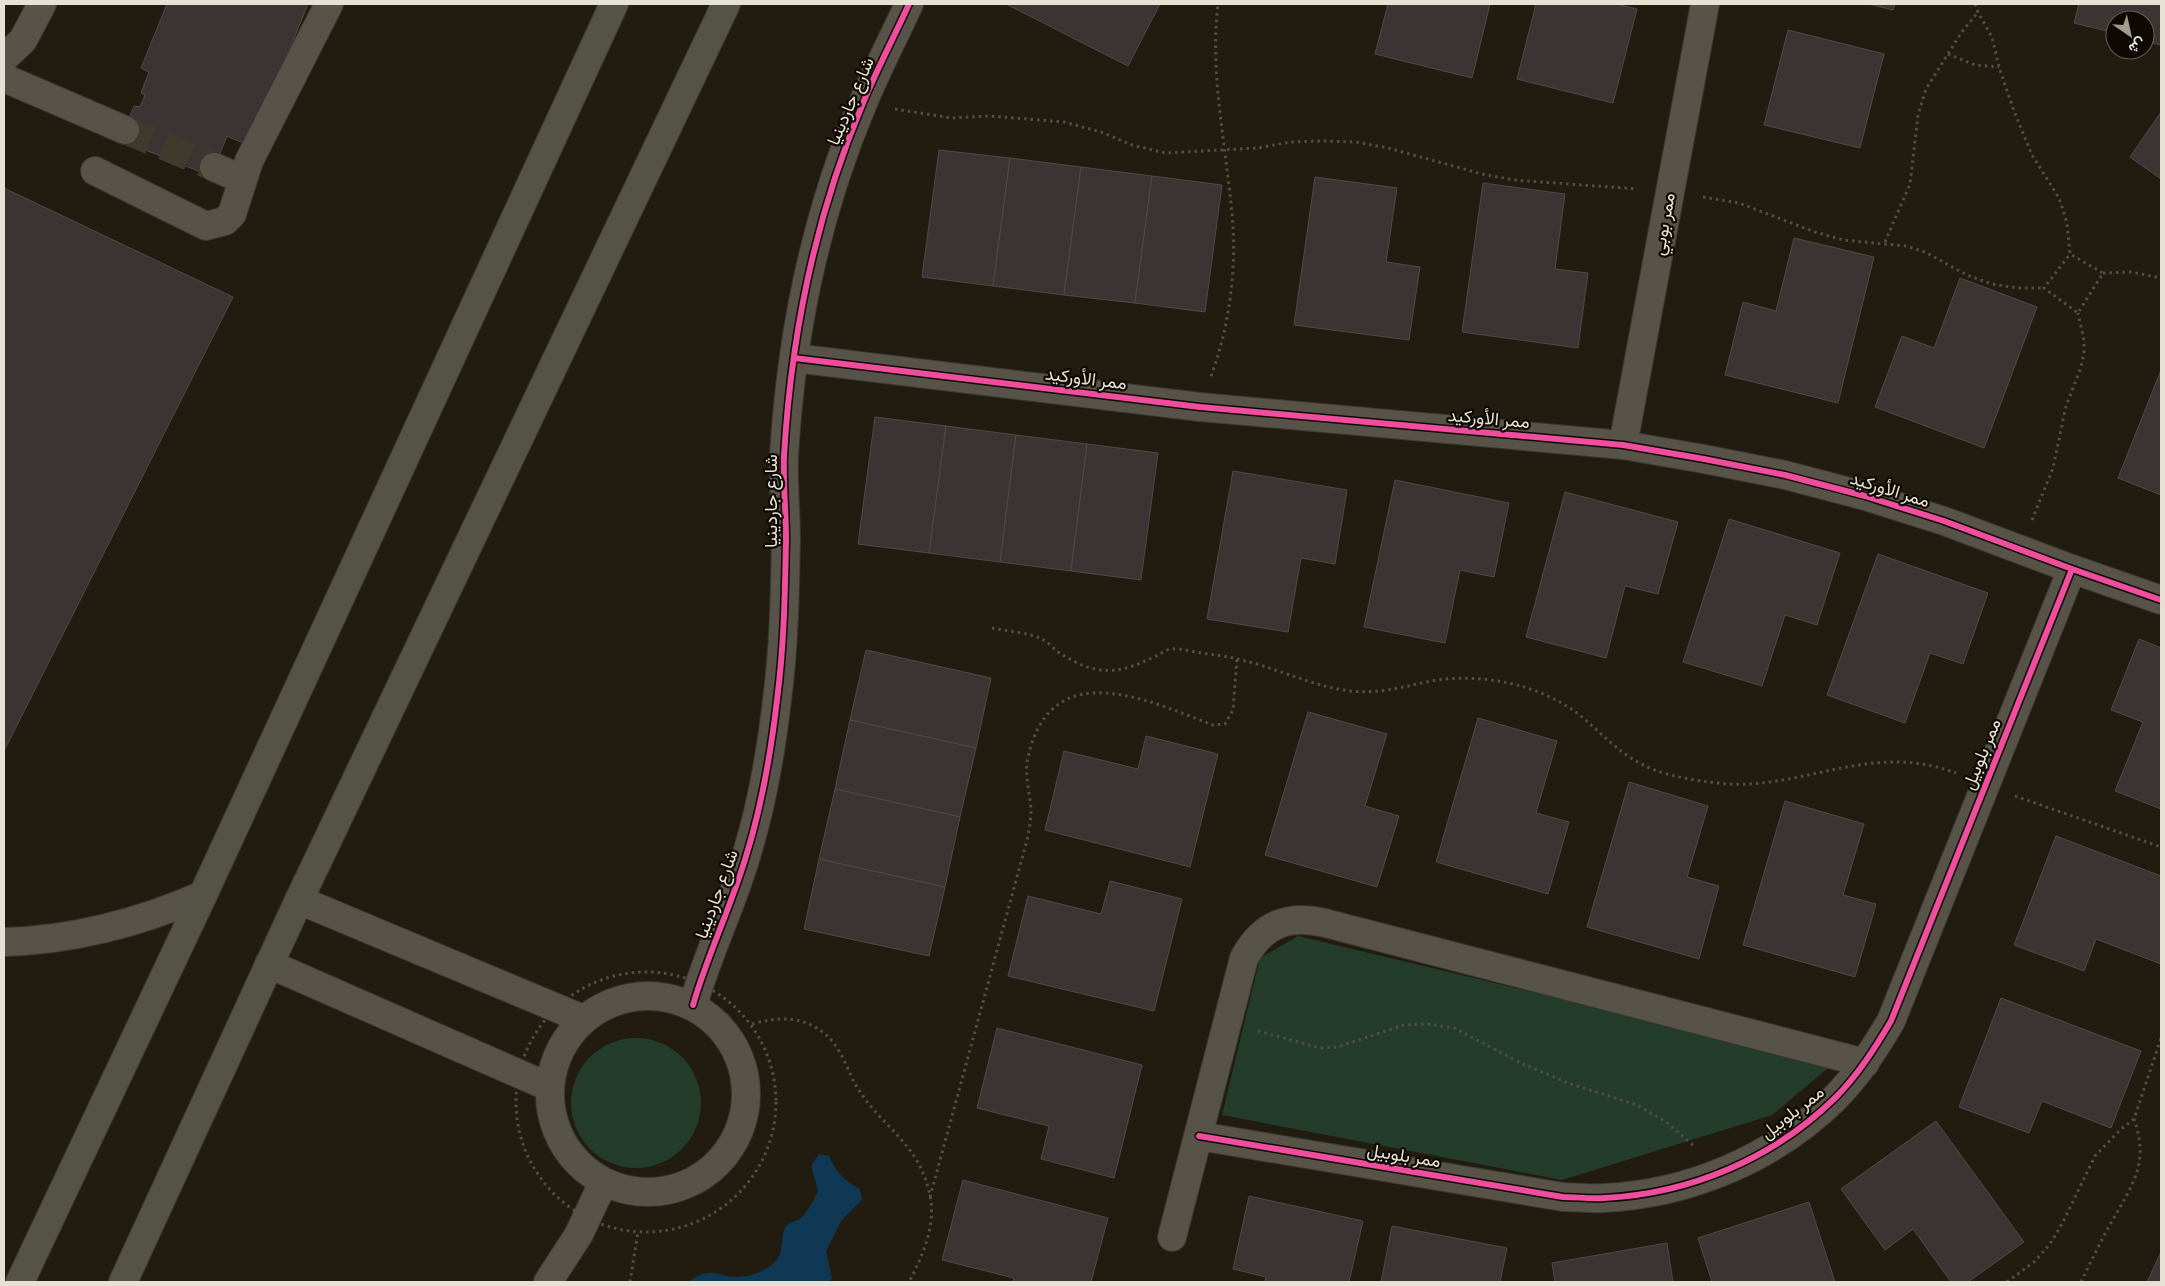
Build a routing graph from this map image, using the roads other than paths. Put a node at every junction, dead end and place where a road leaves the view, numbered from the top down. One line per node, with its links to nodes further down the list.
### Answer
1 (42, 4): 7 (street)
2 (329, 4): 12 (street)
3 (614, 4): 17 (main road)
4 (726, 4): 18 (main road)
5 (909, 4): 13 (street, شارع جاردينيا)
6 (1705, 4): 14 (street, ممر بوبي)
7 (4, 58)
8 (4, 78): 9 (street)
9 (125, 130)
10 (214, 167): 12 (street)
11 (95, 171): 12 (street)
12 (242, 179)
13 (794, 358): 14 (street, ممر الأوركيد); 21 (street, شارع جاردينيا)
14 (1623, 445): 15 (street, ممر الأوركيد)
15 (2072, 569): 16 (street, ممر الأوركيد); 23 (street, ممر بلوبيل)
16 (2161, 600)
17 (203, 895): 19 (street); 28 (main road)
18 (299, 900): 20 (main road); 22 (street)
19 (4, 942)
20 (269, 964): 24 (street); 29 (main road)
21 (697, 994): 22 (street); 26 (street)
22 (584, 1019): 24 (street)
23 (1865, 1063): 25 (street, ممر بلوبيل); 25 (street)
24 (549, 1087): 26 (street)
25 (1199, 1136): 27 (street)
26 (603, 1183): 30 (street)
27 (1172, 1237)
28 (20, 1282)
29 (123, 1282)
30 (548, 1282)

